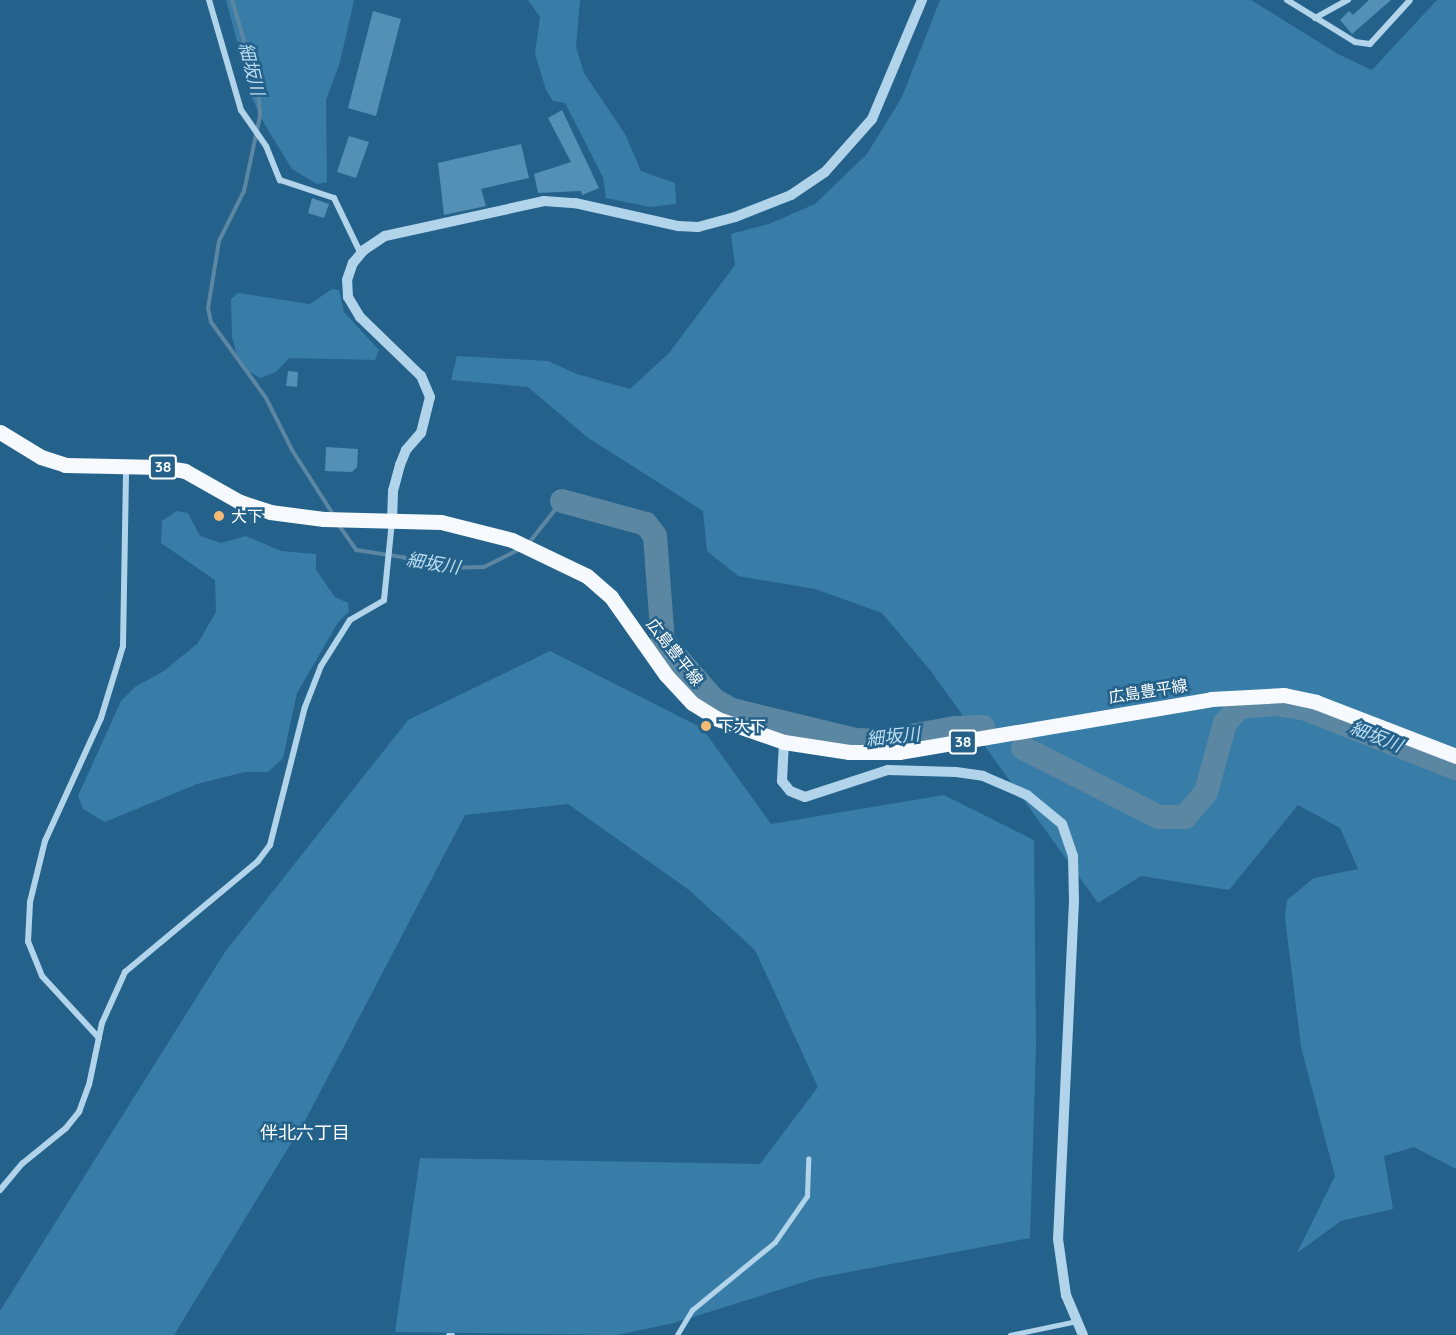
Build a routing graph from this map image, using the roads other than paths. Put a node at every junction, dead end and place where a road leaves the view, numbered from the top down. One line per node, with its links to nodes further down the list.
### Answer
1 (209, 0): 7 (street)
2 (922, 0): 7 (street)
3 (1287, 0): 6 (street)
4 (1348, 0): 6 (street)
5 (1410, 0): 6 (street)
6 (1315, 18)
7 (361, 254): 10 (street)
8 (0, 432): 9 (main road, 広島豊平線 / 38)
9 (126, 467): 10 (main road, 広島豊平線 / 38); 13 (street)
10 (392, 520): 11 (main road, 広島豊平線 / 38); 13 (street)
11 (784, 742): 12 (main road, 広島豊平線 / 38); 16 (street)
12 (1456, 756)
13 (99, 1038): 15 (street)
14 (808, 1159): 19 (lane)
15 (0, 1190)
16 (1077, 1321): 20 (lane); 21 (street)
17 (448, 1335): 18 (lane)
18 (453, 1335)
19 (677, 1335)
20 (1010, 1335)
21 (1083, 1335)

